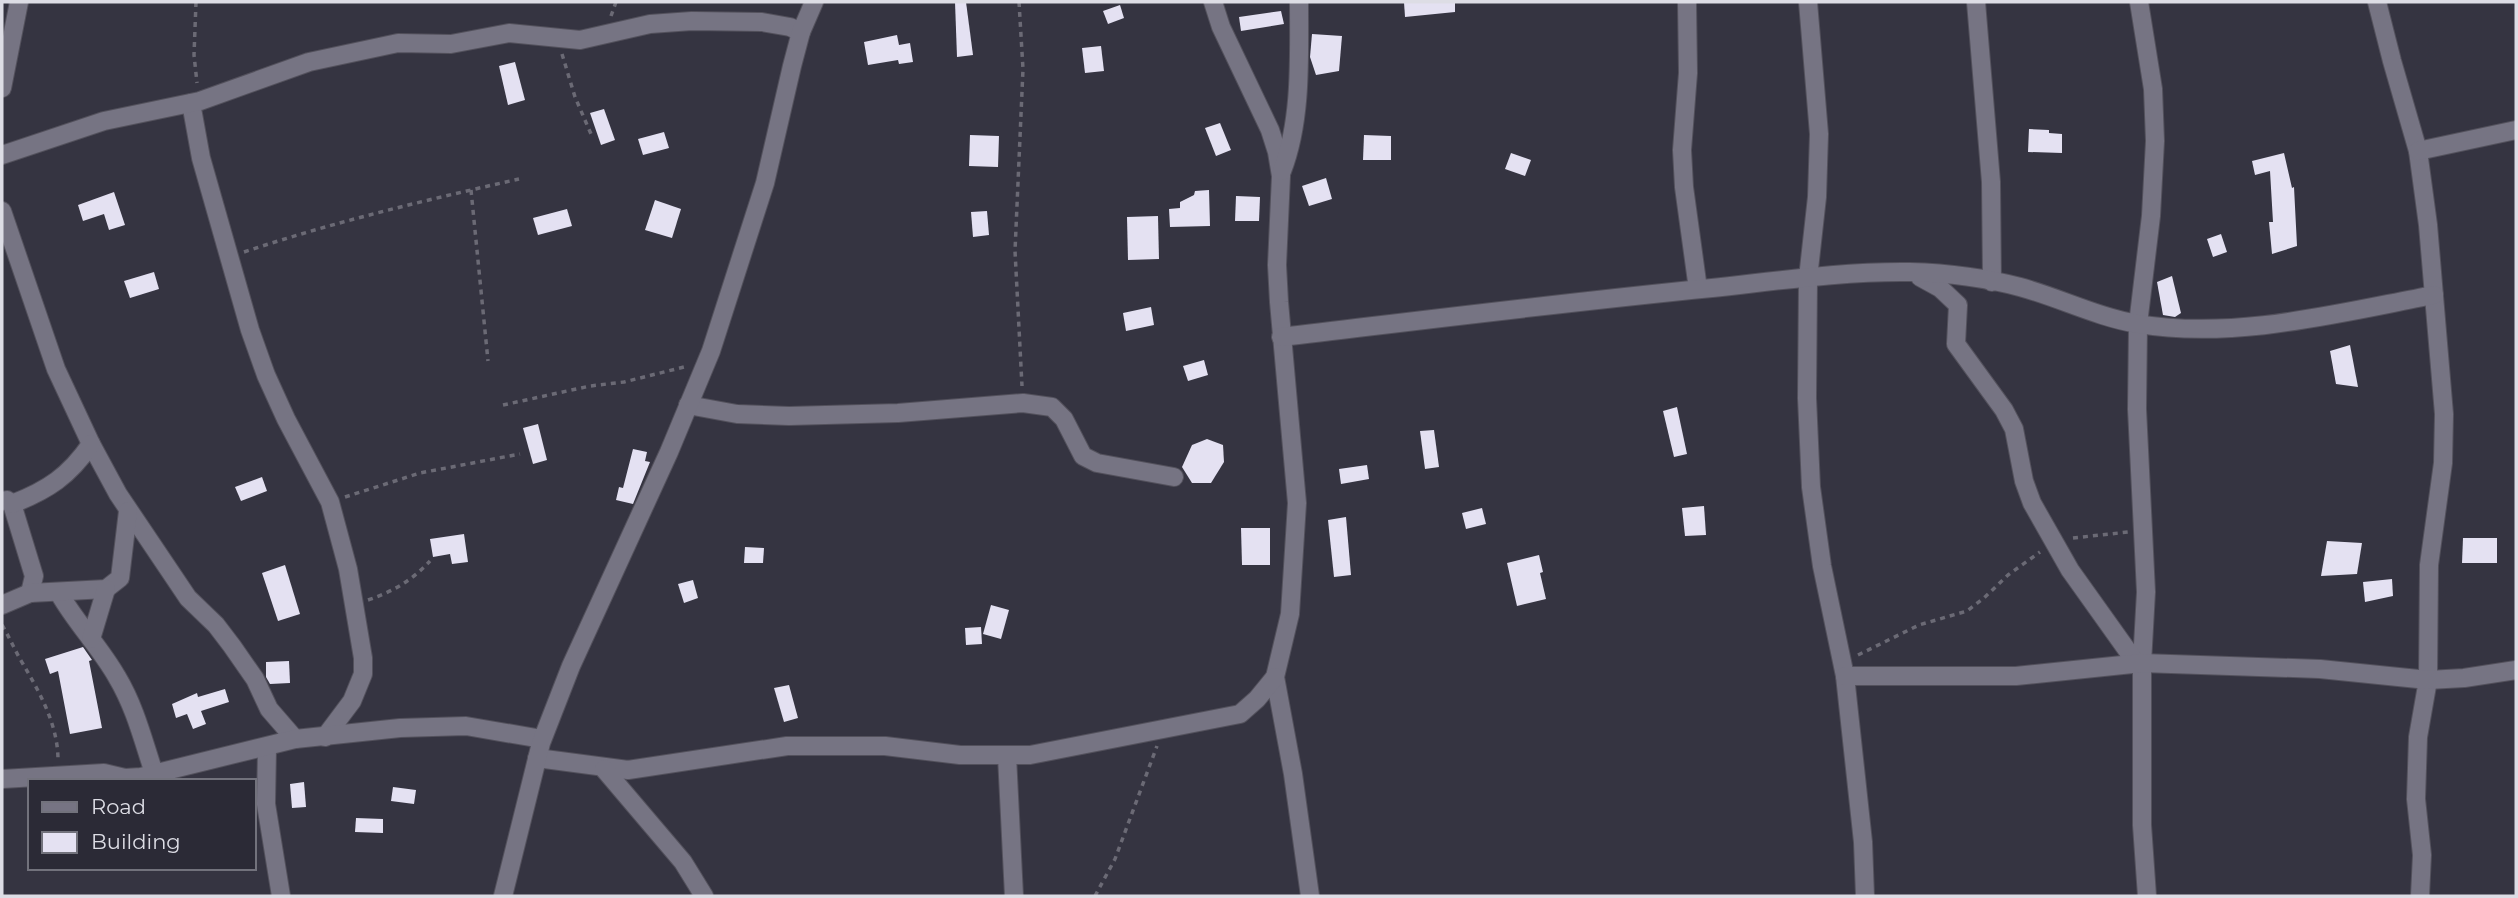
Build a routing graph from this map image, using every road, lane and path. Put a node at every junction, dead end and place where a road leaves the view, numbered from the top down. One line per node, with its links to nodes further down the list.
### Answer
1 (19, 2): 14 (street)
2 (196, 2): 15 (path)
3 (814, 2): 12 (street)
4 (1019, 2): 34 (path)
5 (1213, 2): 20 (street)
6 (1299, 2): 20 (street)
7 (1687, 2): 28 (street)
8 (1808, 2): 26 (street)
9 (1976, 2): 27 (street)
10 (2139, 2): 30 (street)
11 (2378, 2): 18 (street)
12 (802, 32): 13 (street); 33 (street)
13 (557, 38): 15 (street); 17 (path)
14 (2, 88)
15 (195, 102): 19 (street); 24 (street)
16 (2516, 130): 18 (street)
17 (591, 134)
18 (2418, 151): 29 (street)
19 (2, 155)
20 (1281, 176): 31 (street)
21 (519, 179): 22 (path)
22 (471, 190): 24 (path); 32 (path)
23 (2, 211): 37 (street)
24 (229, 257): 40 (street)
25 (1910, 272): 26 (street); 27 (street); 44 (street)
26 (1808, 278): 28 (street); 54 (street)
27 (1992, 282): 30 (street)
28 (1698, 289): 31 (street)
29 (2434, 295): 30 (street); 57 (street)
30 (2138, 324): 43 (street)
31 (1281, 337): 56 (street)
32 (488, 361)
33 (707, 361): 35 (path); 36 (street)
34 (1023, 402): 36 (street); 39 (street)
35 (503, 405)
36 (688, 405): 61 (street)
37 (91, 444): 41 (street); 42 (street)
38 (520, 454): 40 (path)
39 (1174, 477)
40 (330, 502): 50 (street)
41 (7, 503): 47 (street)
42 (128, 511): 46 (street); 60 (street)
43 (2144, 531): 44 (path); 53 (street)
44 (2053, 543): 53 (street); 54 (path)
45 (430, 561): 50 (path)
46 (106, 589): 48 (street); 52 (street)
47 (30, 593): 48 (street); 49 (street)
48 (59, 593): 52 (street)
49 (2, 605)
50 (353, 605): 59 (street)
51 (2, 625): 67 (path)
52 (91, 639): 66 (street)
53 (2139, 664): 54 (street); 57 (street); 76 (street)
54 (1843, 669): 75 (street)
55 (2516, 670): 57 (street)
56 (1275, 677): 58 (street); 74 (street)
57 (2428, 680): 77 (street)
58 (1162, 730): 63 (street); 73 (path)
59 (325, 737): 60 (street); 61 (street)
60 (295, 739): 62 (street)
61 (542, 739): 64 (street)
62 (267, 748): 66 (street); 69 (street)
63 (1007, 756): 65 (street); 72 (street)
64 (537, 758): 65 (street); 70 (street)
65 (604, 769): 71 (street)
66 (154, 773): 67 (street)
67 (57, 775): 68 (street)
68 (2, 779)
69 (281, 896)
70 (503, 896)
71 (704, 896)
72 (1014, 896)
73 (1095, 896)
74 (1310, 896)
75 (1865, 896)
76 (2147, 896)
77 (2420, 896)

